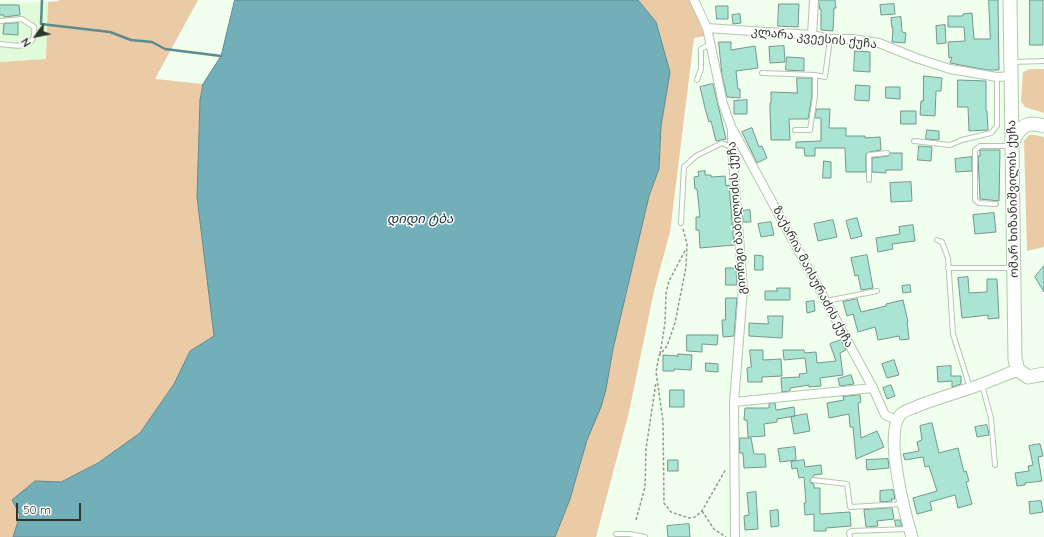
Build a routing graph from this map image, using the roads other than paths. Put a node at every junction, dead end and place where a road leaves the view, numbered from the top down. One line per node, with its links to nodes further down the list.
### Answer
1 (694, 0): 5 (street, გიორგი ბაბილოძის ქუჩა)
2 (814, 0): 6 (street)
3 (1010, 0): 11 (main road, ომარ ხიზანიშვილის ქუჩა)
4 (0, 21): 8 (lane)
5 (707, 28): 6 (street, კლარა კვეესის ქუჩა); 9 (street, გიორგი ბაბილოძის ქუჩა)
6 (812, 35): 7 (street, კლარა კვეესის ქუჩა)
7 (830, 38): 13 (lane); 15 (street, კლარა კვეესის ქუჩა)
8 (0, 44)
9 (710, 44): 16 (lane); 19 (street, გიორგი ბაბილოძის ქუჩა)
10 (1044, 61): 11 (lane)
11 (1012, 62): 14 (main road, ომარ ხიზანიშვილის ქუჩა)
12 (762, 73): 13 (lane)
13 (815, 75): 20 (lane)
14 (1012, 76): 15 (street, კლარა კვეესის ქუჩა); 17 (main road, ომარ ხიზანიშვილის ქუჩა)
15 (997, 77): 21 (lane)
16 (696, 80)
17 (1012, 102): 18 (main road); 22 (main road, ომარ ხიზანიშვილის ქუჩა)
18 (1040, 124): 22 (main road)
19 (732, 129): 23 (street, გიორგი ბაბილოძის ქუჩა); 32 (street, ზაქარია მაისურაძის ქუჩა)
20 (795, 130)
21 (914, 141)
22 (1012, 145): 26 (lane); 30 (main road, ომარ ხიზანიშვილის ქუჩა)
23 (732, 147): 27 (lane); 38 (street, გიორგი ბაბილოძის ქუჩა)
24 (888, 154): 25 (lane)
25 (869, 180)
26 (996, 204)
27 (681, 223)
28 (937, 240): 29 (lane)
29 (948, 268): 30 (lane); 37 (lane)
30 (1014, 268): 33 (main road, ომარ ხიზანიშვილის ქუჩა)
31 (877, 291): 32 (lane)
32 (826, 301): 36 (street, ზაქარია მაისურაძის ქუჩა)
33 (1018, 370): 34 (main road); 35 (street)
34 (1044, 374)
35 (982, 384): 37 (street); 40 (lane)
36 (873, 388): 38 (street); 39 (street, ზაქარია მაისურაძის ქუჩა)
37 (970, 388): 39 (street)
38 (734, 402): 46 (street, გიორგი ბაბილოძის ქუჩა)
39 (896, 420): 42 (street)
40 (995, 465)
41 (813, 480): 42 (lane)
42 (902, 504): 43 (street)
43 (910, 533): 47 (lane)
44 (616, 534): 45 (lane)
45 (645, 537)
46 (735, 537)
47 (850, 537)

